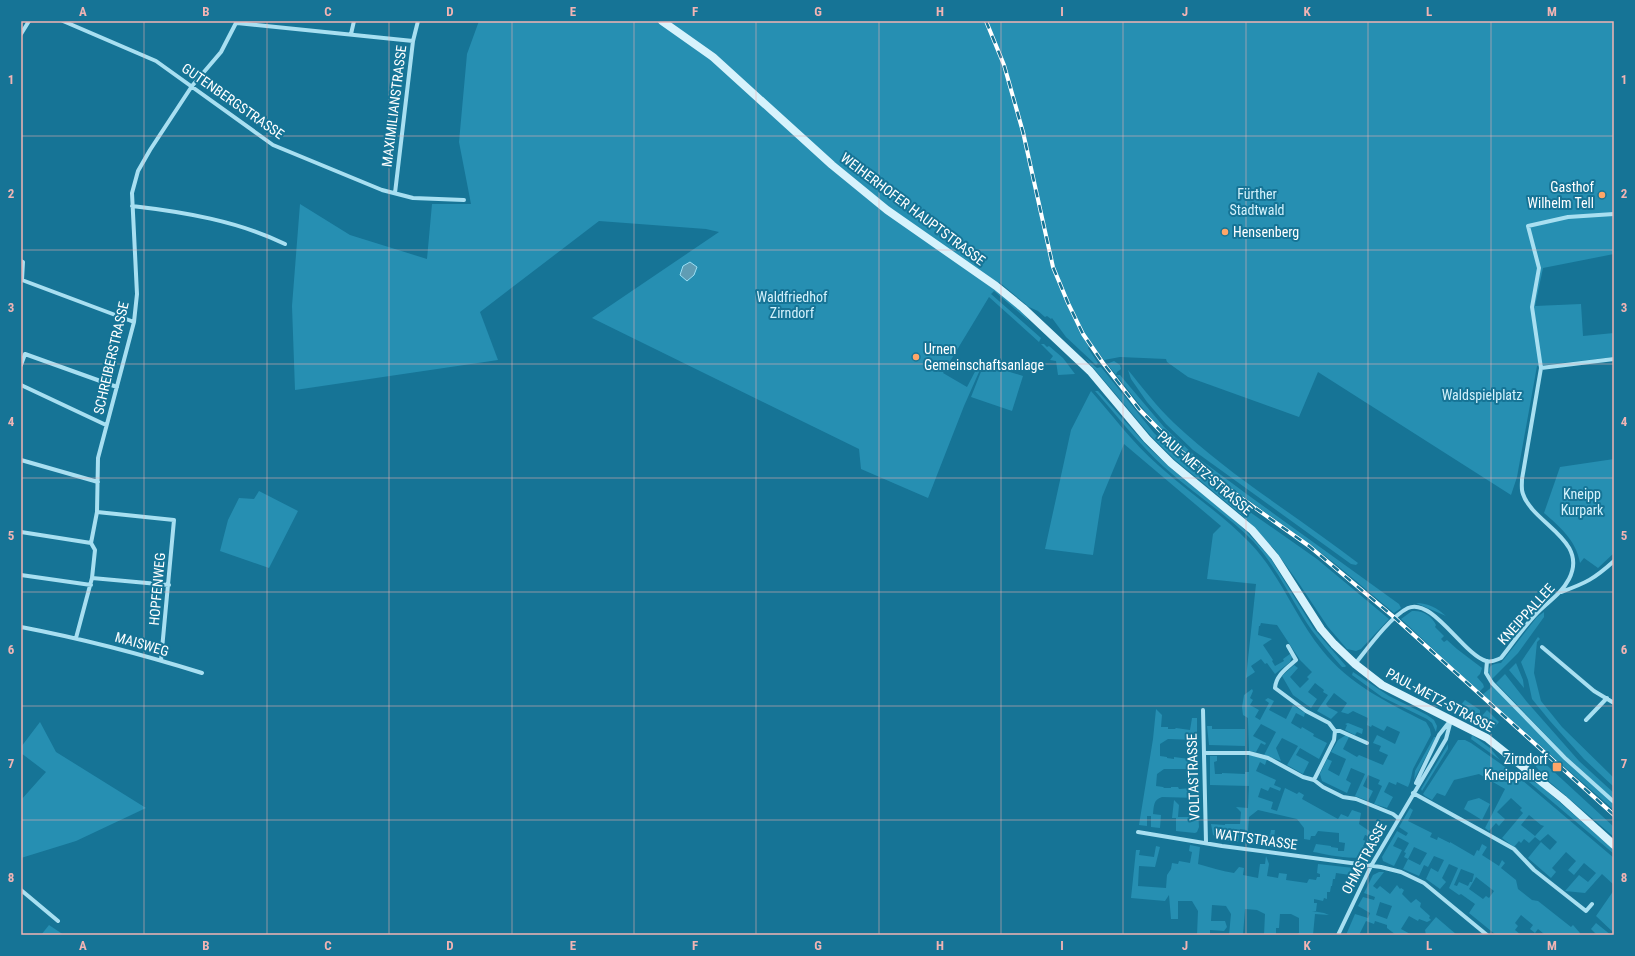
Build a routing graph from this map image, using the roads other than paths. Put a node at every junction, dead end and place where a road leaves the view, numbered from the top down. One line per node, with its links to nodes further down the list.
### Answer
1 (29, 21): 7 (street)
2 (62, 21): 10 (street, GUTENBERGSTRASSE)
3 (354, 21): 8 (street)
4 (418, 21): 9 (street, MAXIMILIANSTRASSE)
5 (662, 21): 18 (street, WEIHERHOFER HAUPTSTRASSE)
6 (237, 22): 8 (street); 10 (street, SCHREIBERSTRASSE)
7 (21, 34)
8 (351, 34): 9 (street)
9 (413, 41): 11 (street, MAXIMILIANSTRASSE)
10 (192, 86): 11 (street, GUTENBERGSTRASSE); 13 (street, SCHREIBERSTRASSE)
11 (395, 193): 12 (street, GUTENBERGSTRASSE)
12 (464, 200)
13 (132, 206): 15 (street); 17 (street, SCHREIBERSTRASSE)
14 (1614, 214): 21 (street)
15 (285, 244)
16 (21, 261): 17 (street)
17 (134, 322): 23 (street, SCHREIBERSTRASSE)
18 (1074, 356): 42 (street, PAUL-METZ-STRASSE)
19 (1614, 359): 21 (street)
20 (21, 365): 23 (street)
21 (1541, 368): 35 (street, KNEIPPALLEE)
22 (21, 385): 24 (street)
23 (117, 387): 24 (street, SCHREIBERSTRASSE)
24 (106, 425): 26 (street, SCHREIBERSTRASSE)
25 (21, 460): 26 (street)
26 (98, 482): 27 (street, SCHREIBERSTRASSE)
27 (96, 512): 29 (street, SCHREIBERSTRASSE); 33 (street, HOPFENWEG)
28 (21, 532): 29 (street)
29 (91, 543): 32 (street, SCHREIBERSTRASSE)
30 (1614, 561): 35 (street)
31 (21, 575): 34 (street)
32 (92, 578): 33 (street); 34 (street, SCHREIBERSTRASSE)
33 (169, 585): 40 (street, HOPFENWEG)
34 (91, 586): 37 (street, SCHREIBERSTRASSE)
35 (1561, 593): 41 (street, KNEIPPALLEE)
36 (21, 627): 37 (street, MAISWEG)
37 (76, 638): 40 (street, MAISWEG)
38 (1288, 646): 49 (street)
39 (1542, 647): 44 (street)
40 (161, 660): 43 (street, MAISWEG)
41 (1487, 661): 42 (street); 54 (street)
42 (1355, 664): 47 (street, PAUL-METZ-STRASSE)
43 (202, 673)
44 (1607, 698): 45 (street); 48 (street)
45 (1614, 703)
46 (1203, 710): 51 (street, VOLTASTRASSE)
47 (1451, 719): 53 (street, OHMSTRASSE); 53 (street, OHMSTRASSE); 58 (street, PAUL-METZ-STRASSE)
48 (1586, 720)
49 (1335, 731): 50 (street); 52 (street)
50 (1367, 742)
51 (1204, 752): 52 (street); 57 (street, VOLTASTRASSE)
52 (1314, 780): 55 (street)
53 (1413, 793): 55 (street, OHMSTRASSE); 61 (street)
54 (1614, 802)
55 (1398, 818): 59 (street, OHMSTRASSE)
56 (1138, 832): 57 (street, WATTSTRASSE)
57 (1206, 842): 59 (street, WATTSTRASSE)
58 (1614, 845)
59 (1370, 866): 63 (street, OHMSTRASSE); 64 (street, WATTSTRASSE)
60 (21, 890): 62 (street)
61 (1592, 904)
62 (58, 921)
63 (1338, 935)
64 (1487, 935)

